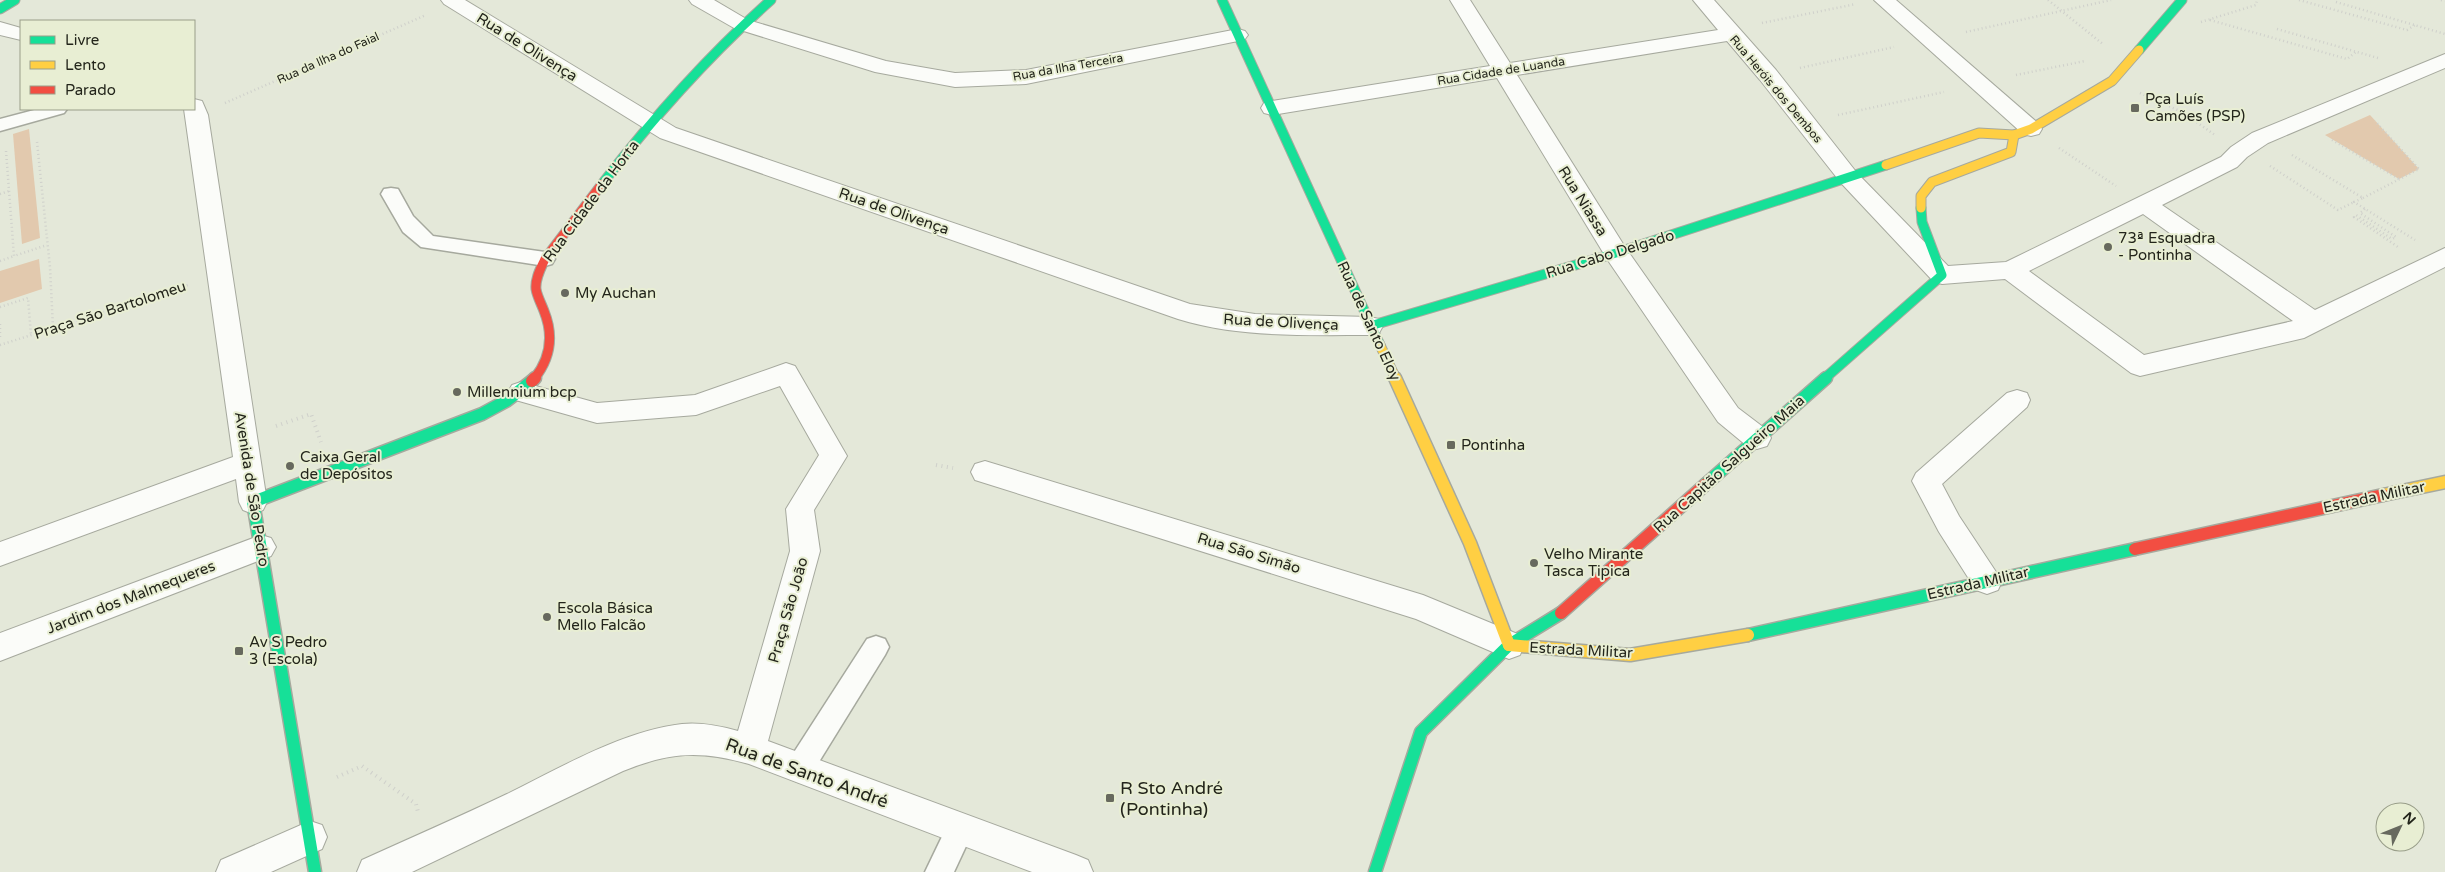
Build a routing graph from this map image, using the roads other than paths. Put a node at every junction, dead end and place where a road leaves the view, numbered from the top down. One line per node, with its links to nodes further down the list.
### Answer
1 (15, 0): 10 (street)
2 (700, 0): 11 (street, Rua da Ilha Terceira)
3 (771, 0): 11 (street, Rua Cidade da Horta)
4 (1222, 0): 15 (street, Rua de Santo Eloy)
5 (1460, 0): 17 (street, Rua Niassa)
6 (1703, 0): 13 (street, Rua Heróis dos Dembos)
7 (1884, 0): 23 (street)
8 (2182, 0): 23 (street)
9 (454, 1): 21 (street, Rua de Olivença)
10 (0, 9)
11 (741, 24): 15 (street, Rua da Ilha Terceira); 21 (street, Rua Cidade da Horta)
12 (0, 28): 14 (street)
13 (1728, 32): 17 (street, Rua Cidade de Luanda); 24 (street, Rua Heróis dos Dembos)
14 (20, 34)
15 (1238, 35): 18 (street, Rua de Santo Eloy)
16 (2445, 60): 26 (street)
17 (1503, 71): 18 (street, Rua Cidade de Luanda); 27 (street, Rua Niassa)
18 (1272, 108): 33 (street, Rua de Santo Eloy)
19 (56, 110): 22 (lane)
20 (196, 111): 37 (street, Avenida de São Pedro)
21 (650, 124): 28 (street, Rua Cidade da Horta); 33 (street, Rua de Olivença)
22 (0, 125)
23 (2022, 132): 24 (street, Rua Cabo Delgado); 31 (street)
24 (1849, 178): 27 (street, Rua Cabo Delgado); 31 (street, Rua Heróis dos Dembos)
25 (391, 194): 28 (lane)
26 (2146, 205): 30 (street); 32 (street)
27 (1616, 253): 33 (street, Rua Cabo Delgado); 36 (street, Rua Niassa)
28 (546, 259): 34 (street, Rua Cidade da Horta)
29 (2436, 262): 32 (street)
30 (2010, 270): 31 (street); 32 (street)
31 (1942, 275): 36 (street, Rua Capitão Salgueiro Maia)
32 (2313, 322)
33 (1370, 326): 44 (street, Rua de Santo Eloy)
34 (521, 392): 40 (street, Rua Cidade da Horta); 47 (street, Praça São João)
35 (2017, 400): 43 (street)
36 (1757, 438): 44 (street, Rua Capitão Salgueiro Maia)
37 (245, 451): 40 (street, Avenida de São Pedro); 42 (street)
38 (986, 472): 44 (street, Rua São Simão)
39 (2445, 482): 43 (street, Estrada Militar)
40 (253, 502): 41 (street, Avenida de São Pedro)
41 (261, 546): 45 (street, Jardim dos Malmequeres); 51 (street, Avenida de São Pedro)
42 (0, 554)
43 (1987, 581): 44 (street, Estrada Militar)
44 (1509, 646): 49 (street, Rua Capitão Salgueiro Maia)
45 (0, 647)
46 (876, 647): 48 (lane)
47 (748, 749): 48 (street, Rua de Santo André); 54 (street, Rua de Santo André)
48 (799, 769): 50 (street, Rua de Santo André)
49 (1390, 824): 57 (street); 58 (street, Rua Capitão Salgueiro Maia)
50 (960, 828): 55 (lane); 56 (street, Rua de Santo André)
51 (310, 837): 52 (street); 53 (street, Avenida de São Pedro)
52 (232, 872)
53 (315, 872)
54 (374, 872)
55 (938, 872)
56 (1076, 872)
57 (1361, 872)
58 (1375, 872)

